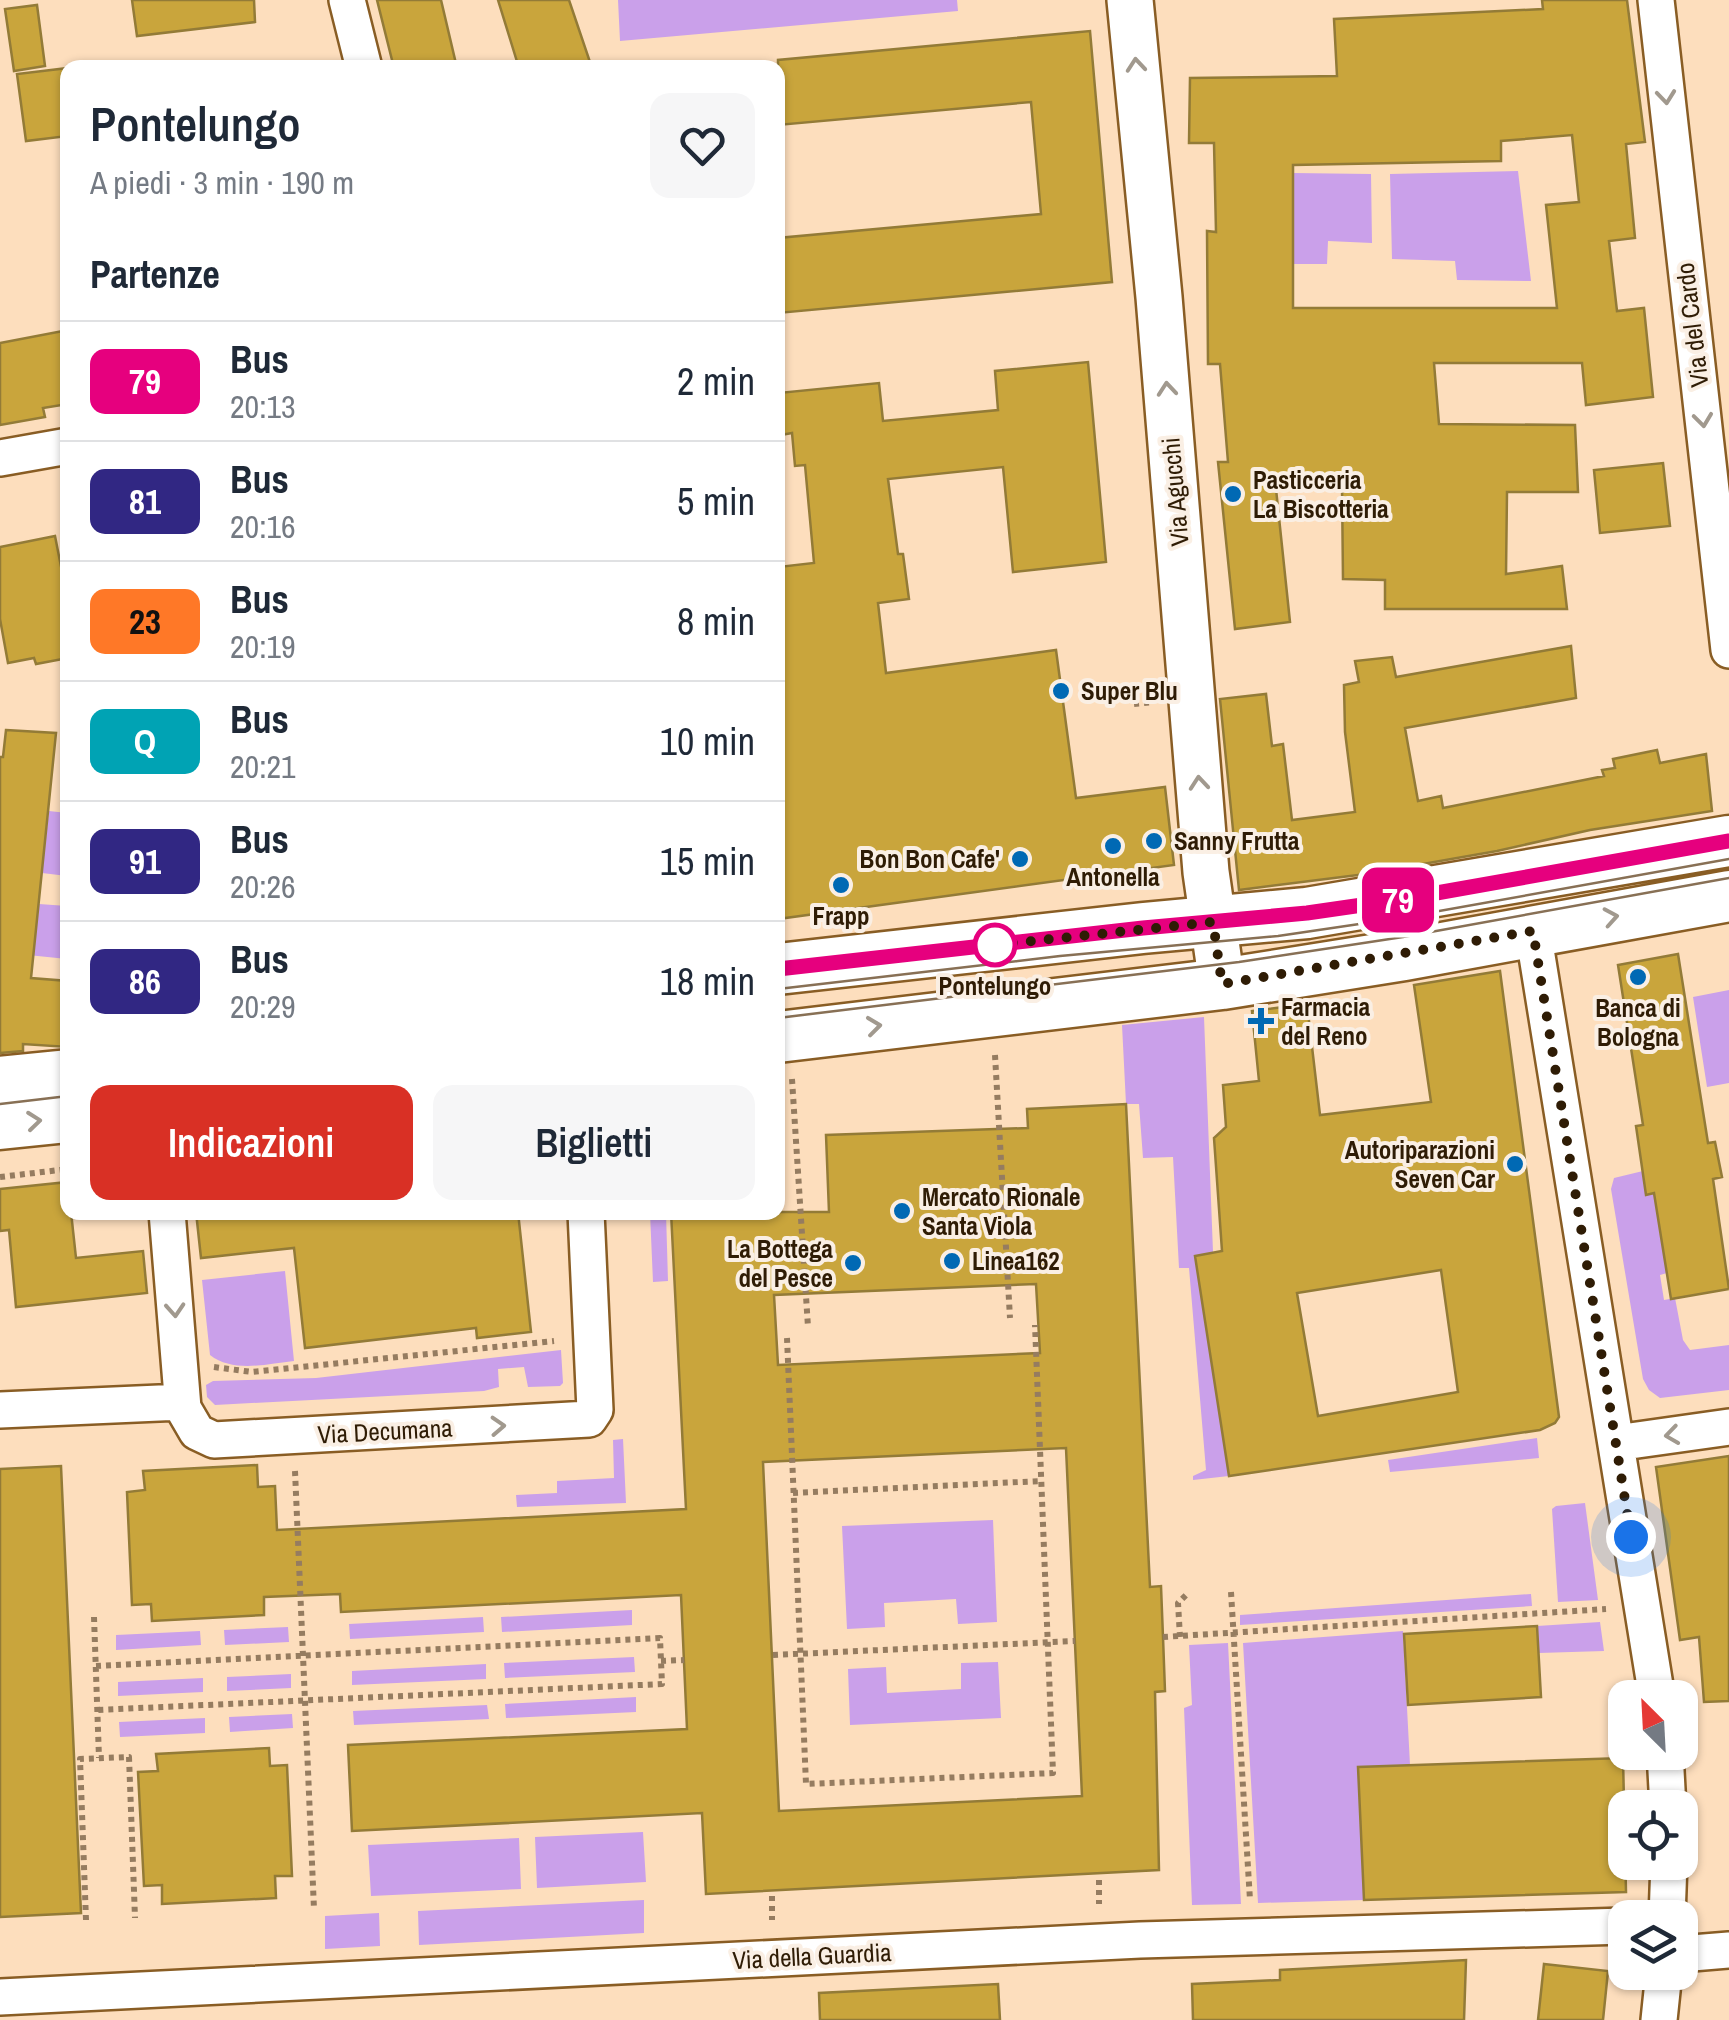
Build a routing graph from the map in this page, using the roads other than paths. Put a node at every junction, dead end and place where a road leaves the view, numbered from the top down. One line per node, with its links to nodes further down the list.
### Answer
1 (347, 0): 4 (street)
2 (1130, 0): 10 (street, Via Agucchi, one-way to 2)
3 (1656, 0): 7 (street, Via del Cardo, one-way to 7)
4 (362, 60)
5 (60, 447): 6 (street)
6 (0, 458)
7 (1729, 650)
8 (1729, 842): 10 (main road)
9 (1729, 896): 11 (main road, one-way to 9)
10 (1213, 922): 12 (main road); 13 (street, Via Agucchi)
11 (1533, 931): 13 (main road); 24 (street)
12 (785, 969)
13 (1222, 984): 14 (main road, one-way to 13)
14 (785, 1056)
15 (60, 1076): 16 (main road)
16 (0, 1082)
17 (60, 1118): 18 (main road, one-way to 17)
18 (0, 1124)
19 (168, 1220): 21 (street, one-way to 21)
20 (586, 1220): 21 (street, Via Decumana, one-way to 20)
21 (182, 1402): 22 (street)
22 (0, 1410)
23 (1729, 1427): 24 (street, one-way to 24)
24 (1616, 1443): 25 (street)
25 (1654, 1680)
26 (1608, 1926): 30 (street, Via della Guardia)
27 (1729, 1950): 28 (street)
28 (1698, 1953)
29 (1662, 1990): 31 (street)
30 (0, 1997)
31 (1659, 2020)

